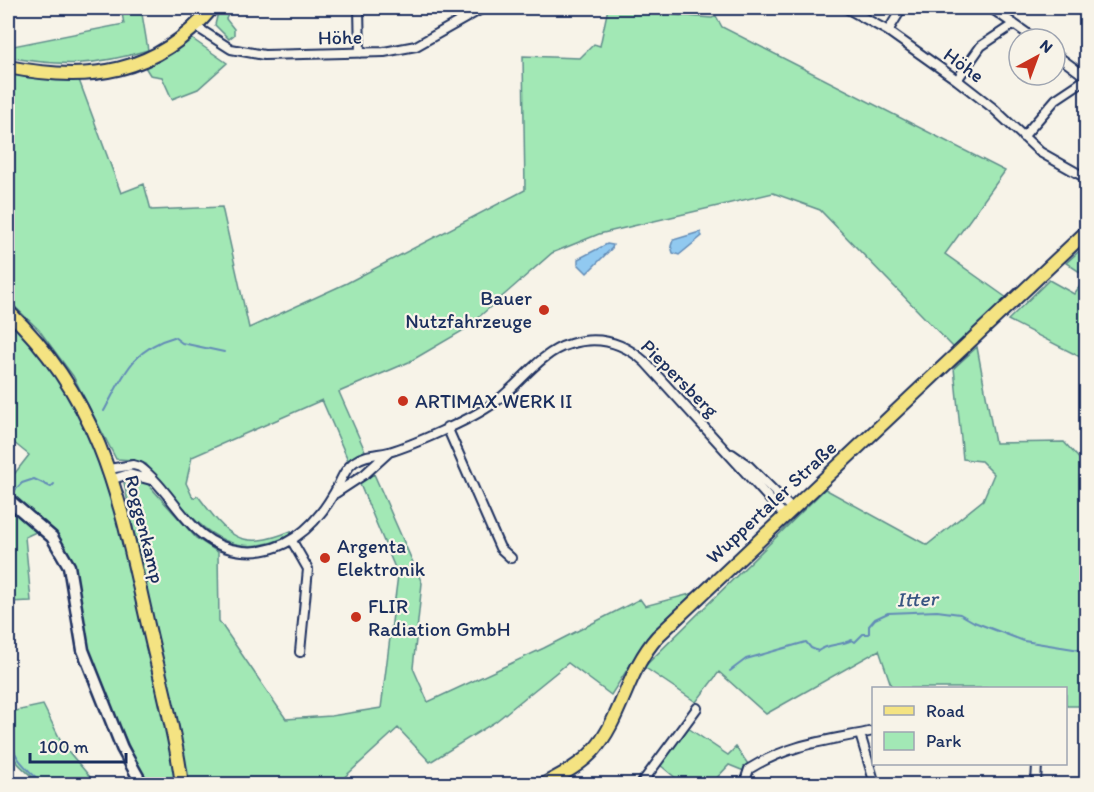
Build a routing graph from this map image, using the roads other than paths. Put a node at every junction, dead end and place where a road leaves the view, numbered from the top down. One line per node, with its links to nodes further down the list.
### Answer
1 (212, 8): 8 (main road)
2 (359, 8): 11 (street)
3 (483, 8): 11 (street, Höhe)
4 (846, 8): 10 (street, Höhe)
5 (902, 8): 10 (street)
6 (991, 8): 7 (street)
7 (1014, 24): 9 (street); 15 (street)
8 (195, 26): 11 (street, Höhe); 13 (main road)
9 (1018, 27)
10 (888, 31): 15 (street, Höhe)
11 (360, 53)
12 (1067, 63): 14 (street)
13 (8, 67)
14 (1086, 78): 16 (street)
15 (957, 80): 16 (street, Höhe)
16 (1023, 137): 17 (street, Höhe)
17 (1086, 178)
18 (1086, 232): 25 (main road, Wuppertaler Straße)
19 (8, 311): 22 (main road, Roggenkamp)
20 (447, 427): 21 (street, Piepersberg); 25 (street, Piepersberg); 27 (street)
21 (390, 452): 23 (street, Piepersberg); 23 (street, Piepersberg)
22 (111, 474): 26 (street, Piepersberg); 35 (main road, Roggenkamp)
23 (333, 495): 26 (street, Piepersberg)
24 (8, 499): 34 (street)
25 (789, 513): 36 (main road, Wuppertaler Straße)
26 (292, 541): 28 (street)
27 (511, 558)
28 (300, 652)
29 (697, 708): 37 (street)
30 (872, 731): 31 (street)
31 (860, 734): 32 (street); 38 (street)
32 (870, 756): 39 (street)
33 (1037, 765): 40 (street)
34 (142, 784)
35 (182, 784)
36 (544, 784)
37 (641, 784)
38 (744, 784)
39 (874, 784)
40 (1036, 784)

